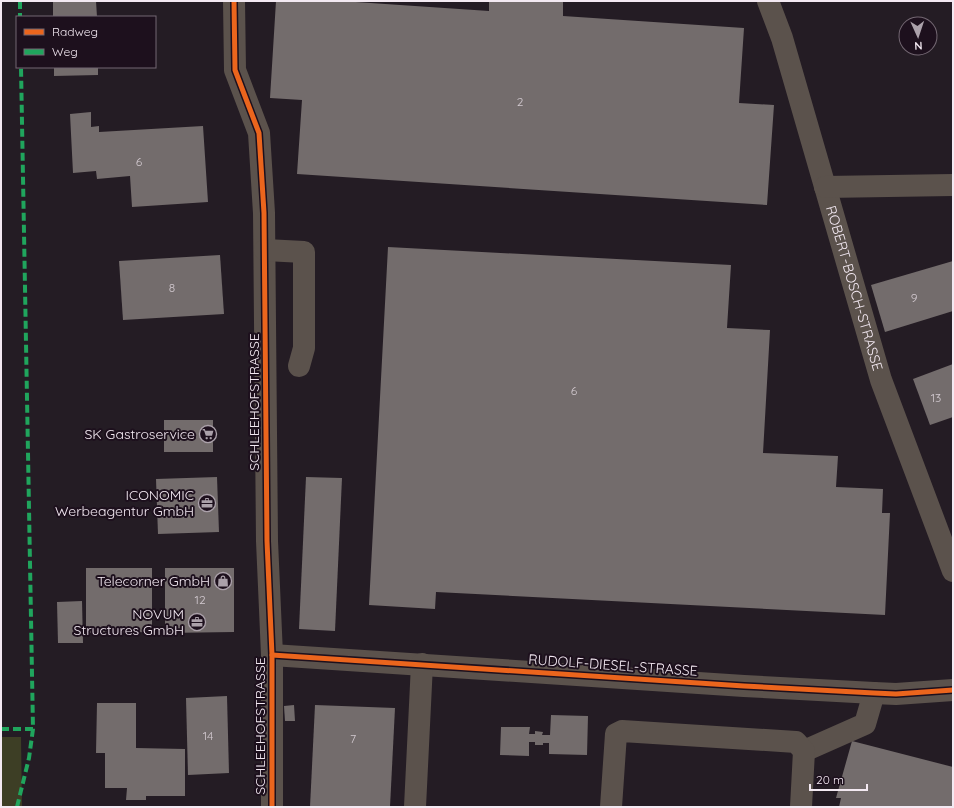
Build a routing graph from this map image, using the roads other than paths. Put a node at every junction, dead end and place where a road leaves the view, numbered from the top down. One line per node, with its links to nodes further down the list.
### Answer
1 (234, 1): 5 (street, SCHLEEHOFSTRASSE)
2 (768, 1): 4 (street, ROBERT-BOSCH-STRASSE)
3 (953, 185): 4 (street)
4 (825, 187): 7 (street, ROBERT-BOSCH-STRASSE)
5 (265, 250): 6 (street); 8 (street, SCHLEEHOFSTRASSE)
6 (299, 366)
7 (953, 571)
8 (272, 655): 9 (street, RUDOLF-DIESEL-STRASSE); 13 (street, SCHLEEHOFSTRASSE)
9 (422, 664): 11 (street, RUDOLF-DIESEL-STRASSE); 14 (street)
10 (953, 690): 11 (street, RUDOLF-DIESEL-STRASSE)
11 (874, 693): 12 (street)
12 (804, 751): 15 (street); 16 (street)
13 (272, 807)
14 (415, 807)
15 (611, 807)
16 (801, 807)

